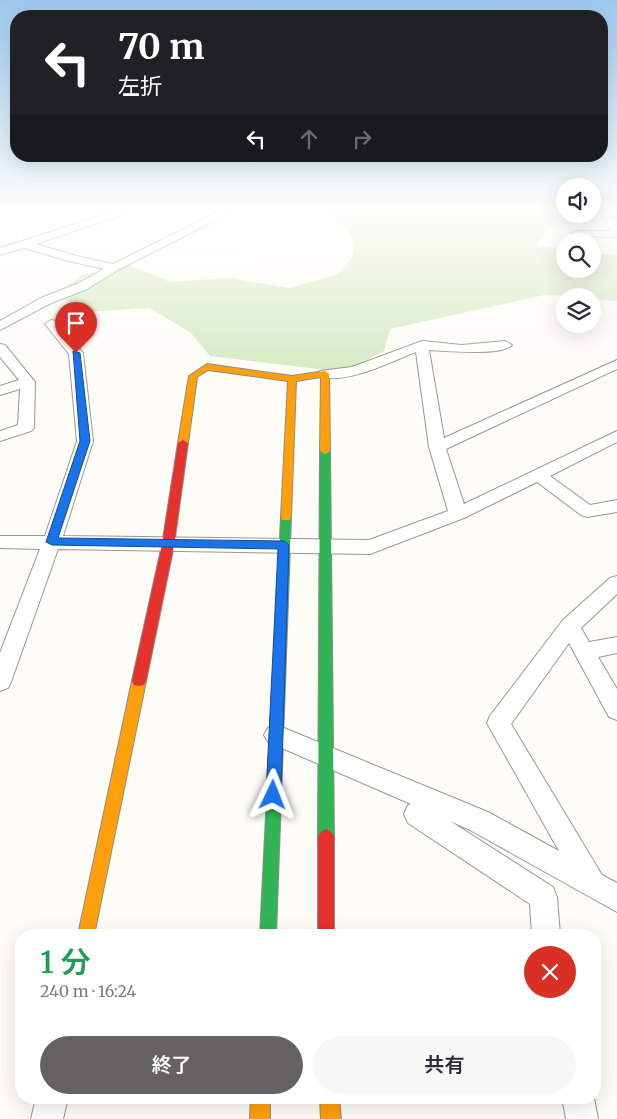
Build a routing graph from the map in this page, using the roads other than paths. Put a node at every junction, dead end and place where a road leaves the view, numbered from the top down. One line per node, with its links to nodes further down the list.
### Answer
1 (92, 263): 3 (street)
2 (124, 263): 3 (street)
3 (114, 268): 5 (street)
4 (52, 324): 21 (street)
5 (0, 326)
6 (422, 345): 7 (street); 10 (street); 16 (street)
7 (505, 345)
8 (0, 348): 12 (street)
9 (617, 364): 16 (street)
10 (325, 374): 11 (street); 24 (street)
11 (292, 379): 22 (street); 23 (street)
12 (28, 382): 13 (street); 14 (street)
13 (0, 391)
14 (0, 436)
15 (617, 436): 17 (street)
16 (438, 447): 19 (street)
17 (538, 475): 18 (street); 19 (street)
18 (617, 506)
19 (458, 514): 24 (street)
20 (0, 542): 21 (street)
21 (52, 542): 22 (street); 29 (street)
22 (168, 545): 23 (street); 36 (street)
23 (284, 545): 24 (street); 31 (street)
24 (324, 546): 32 (street)
25 (617, 583): 26 (street)
26 (570, 626): 28 (street); 34 (street)
27 (617, 645): 28 (street)
28 (584, 652): 30 (street)
29 (0, 682)
30 (617, 710)
31 (276, 735): 32 (street); 37 (street)
32 (325, 755): 34 (street); 38 (street)
33 (417, 814): 39 (street)
34 (592, 884): 35 (street)
35 (617, 898)
36 (87, 929)
37 (268, 929)
38 (326, 929)
39 (546, 929)
40 (51, 1104): 44 (street)
41 (261, 1104): 45 (street)
42 (330, 1104): 46 (street)
43 (579, 1104): 47 (street)
44 (47, 1119)
45 (260, 1119)
46 (331, 1119)
47 (582, 1119)

